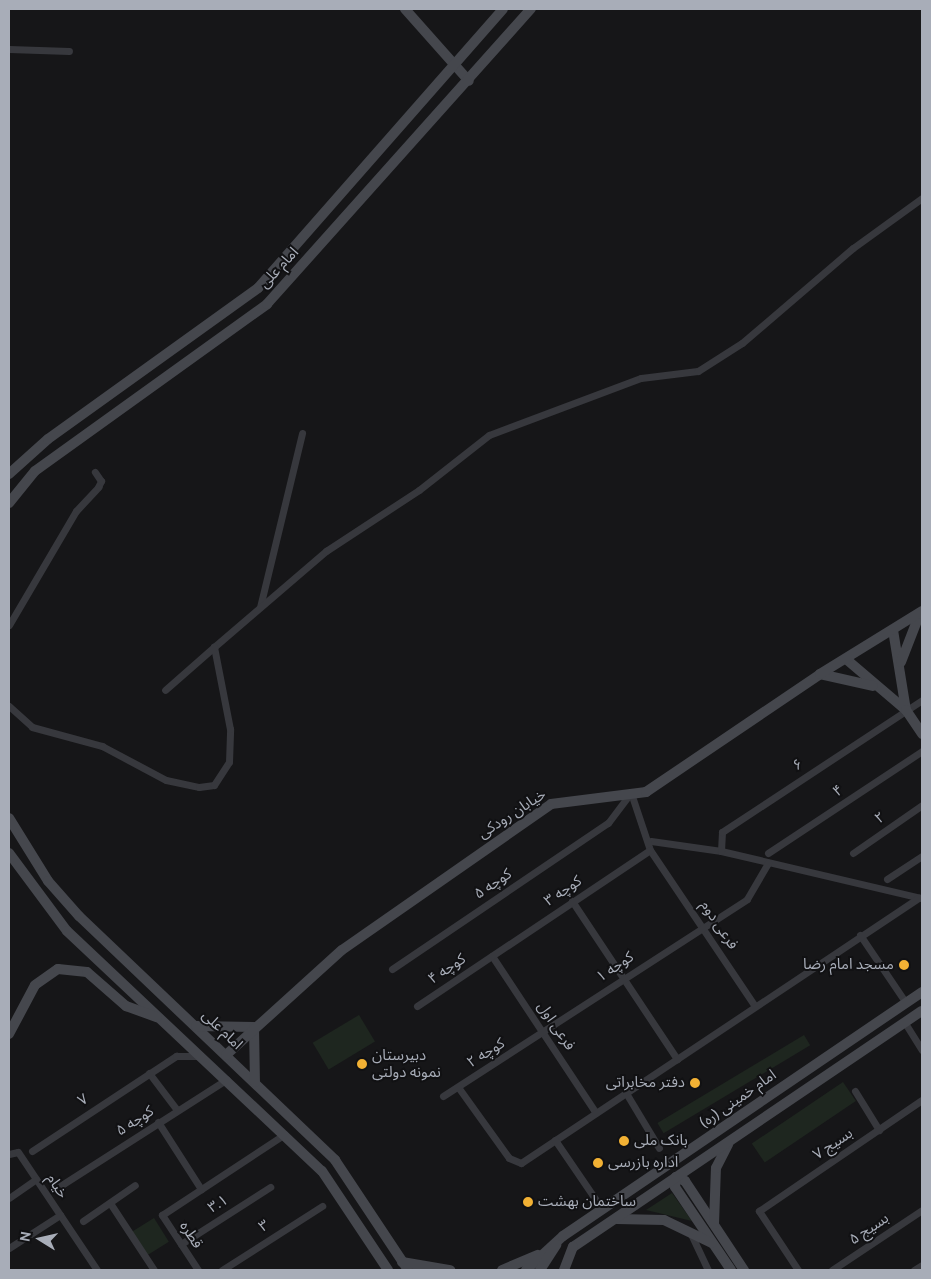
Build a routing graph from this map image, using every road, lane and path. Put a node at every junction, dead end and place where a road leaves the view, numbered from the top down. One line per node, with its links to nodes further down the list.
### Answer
1 (405, 9): 6 (main road)
2 (503, 9): 6 (main road, امام علی)
3 (530, 9): 7 (main road, امام علی)
4 (9, 49): 5 (street)
5 (69, 51)
6 (454, 60): 7 (main road); 9 (main road, امام علی)
7 (469, 81): 10 (main road, امام علی)
8 (922, 198): 15 (street)
9 (258, 288): 10 (main road); 13 (main road, امام علی)
10 (270, 301): 14 (main road, امام علی)
11 (302, 433): 15 (street)
12 (95, 472): 17 (street)
13 (9, 474)
14 (9, 502)
15 (260, 608): 19 (street)
16 (922, 611): 18 (main road, خیابان رودکی); 21 (main road)
17 (9, 625)
18 (893, 630): 20 (main road, خیابان رودکی); 21 (main road)
19 (214, 647): 24 (street); 26 (street)
20 (846, 659): 22 (main road, خیابان رودکی); 23 (main road)
21 (900, 668): 27 (main road)
22 (820, 674): 23 (main road); 30 (main road, خیابان رودکی)
23 (873, 686): 27 (main road)
24 (165, 690)
25 (922, 700): 27 (street)
26 (9, 706)
27 (906, 710): 28 (main road); 35 (street, ۶)
28 (922, 734)
29 (922, 751): 37 (street, ۴)
30 (631, 793): 33 (street); 47 (street, کوچه ۵); 57 (main road, خیابان رودکی)
31 (922, 806): 38 (street, ۲)
32 (9, 818): 56 (main road, امام علی)
33 (651, 841): 34 (street); 35 (street)
34 (650, 850): 43 (street, کوچه ۳); 44 (street, فرعی دوم)
35 (721, 852): 40 (street)
36 (9, 853): 54 (main road)
37 (768, 853)
38 (853, 853)
39 (922, 856): 41 (street)
40 (768, 863): 42 (street); 44 (street)
41 (887, 878)
42 (921, 898): 45 (street)
43 (572, 901): 46 (street, کوچه ۳); 48 (street)
44 (703, 925): 48 (street, کوچه ۱); 52 (street, فرعی دوم)
45 (860, 935): 50 (street); 52 (street)
46 (492, 956): 51 (street, کوچه ۴); 58 (street, فرعی اول)
47 (392, 969)
48 (621, 980): 58 (street, کوچه ۱); 63 (street)
49 (922, 992): 50 (main road, امام خمینی (ره))
50 (906, 1003): 82 (main road, امام خمینی (ره))
51 (417, 1006)
52 (756, 1006): 63 (street)
53 (922, 1011): 55 (main road, امام خمینی (ره))
54 (161, 1018): 59 (main road); 62 (main road)
55 (905, 1023): 60 (street); 78 (main road, امام خمینی (ره))
56 (196, 1026): 57 (main road); 61 (main road, امام علی)
57 (254, 1027): 61 (main road, خیابان رودکی); 66 (main road)
58 (544, 1033): 67 (street, کوچه ۲); 73 (street, فرعی اول)
59 (9, 1034)
60 (922, 1050)
61 (226, 1055): 66 (main road, امام علی)
62 (202, 1056): 64 (street, ۷); 65 (main road)
63 (677, 1058): 69 (street)
64 (149, 1073): 72 (street); 80 (street, ۷)
65 (227, 1079): 72 (street, کوچه ۵); 76 (main road)
66 (255, 1082): 109 (main road, امام علی)
67 (458, 1087): 70 (street, کوچه ۲); 77 (street)
68 (855, 1091): 75 (street)
69 (626, 1094): 73 (street); 79 (street)
70 (444, 1096)
71 (922, 1100): 75 (street, بسیج ۷)
72 (177, 1110): 74 (street, کوچه ۵)
73 (596, 1113): 77 (street)
74 (158, 1122): 86 (street, کوچه ۵); 88 (street)
75 (879, 1130): 124 (street, بسیج ۷)
76 (285, 1134): 88 (street); 114 (main road)
77 (555, 1140): 94 (street)
78 (730, 1140): 83 (main road, امام خمینی (ره)); 99 (main road)
79 (659, 1148)
80 (32, 1151)
81 (9, 1154): 84 (street, خیام)
82 (668, 1166): 83 (main road); 89 (main road, امام خمینی (ره))
83 (676, 1177): 93 (main road, امام خمینی (ره)); 99 (main road); 103 (main road)
84 (36, 1179): 90 (street); 96 (street, خیام)
85 (135, 1185): 91 (street)
86 (60, 1186)
87 (270, 1187): 102 (street, ۳.۱)
88 (201, 1189): 102 (street, قطره)
89 (627, 1194): 93 (main road); 94 (main road, امام خمینی (ره))
90 (9, 1198)
91 (110, 1203): 98 (street); 111 (street)
92 (322, 1206): 113 (street, ۳)
93 (634, 1207): 97 (main road, امام خمینی (ره))
94 (602, 1209): 101 (main road, امام خمینی (ره))
95 (922, 1210): 107 (street, بسیج ۵)
96 (60, 1215): 105 (street); 110 (street, خیام)
97 (616, 1219): 100 (main road); 104 (main road, امام خمینی (ره))
98 (83, 1221)
99 (714, 1225): 123 (main road)
100 (689, 1229): 103 (main road); 121 (street)
101 (563, 1236): 106 (main road, امام خمینی (ره)); 118 (main road)
102 (181, 1244): 112 (street, قطره)
103 (715, 1246): 122 (main road)
104 (573, 1247): 119 (main road); 120 (main road)
105 (9, 1248)
106 (538, 1254): 116 (main road); 117 (main road, امام خمینی (ره))
107 (843, 1263): 125 (street, بسیج ۵); 126 (street)
108 (922, 1265): 127 (street)
109 (405, 1266): 115 (main road)
110 (97, 1270)
111 (154, 1270)
112 (198, 1270)
113 (222, 1270)
114 (388, 1270)
115 (450, 1270)
116 (502, 1270)
117 (526, 1270)
118 (540, 1270)
119 (564, 1270)
120 (569, 1270)
121 (708, 1270)
122 (731, 1270)
123 (744, 1270)
124 (798, 1270)
125 (832, 1270)
126 (848, 1270)
127 (914, 1270)

